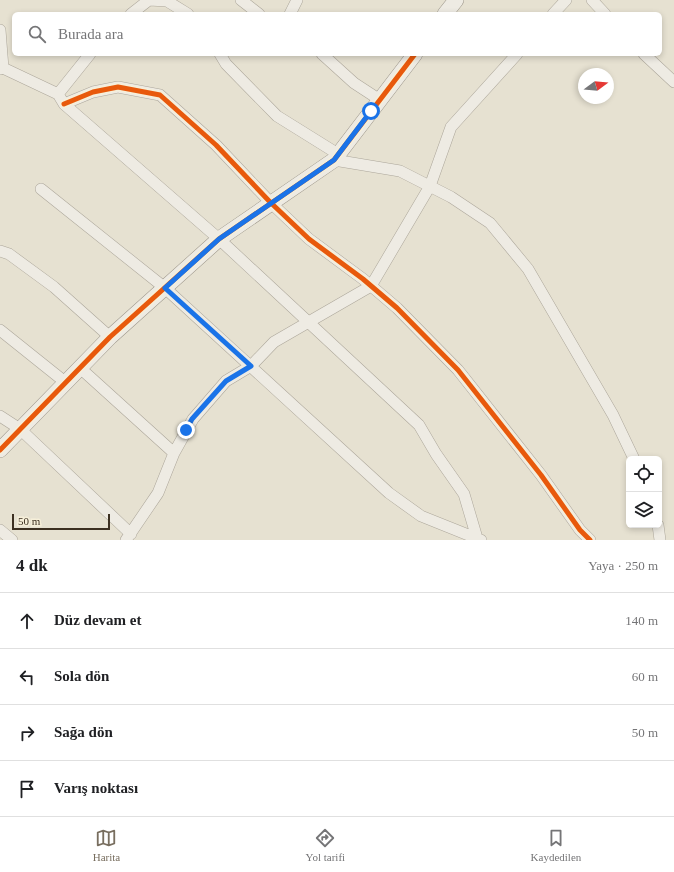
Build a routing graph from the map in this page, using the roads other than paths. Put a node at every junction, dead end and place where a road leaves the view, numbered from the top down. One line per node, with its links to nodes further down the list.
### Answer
1 (167, 0): 7 (street); 8 (street)
2 (241, 0): 9 (street)
3 (297, 0): 10 (street)
4 (456, 0): 11 (street)
5 (566, 0): 12 (street)
6 (592, 0): 13 (street)
7 (134, 12)
8 (185, 12)
9 (256, 12)
10 (291, 12)
11 (447, 12)
12 (555, 12)
13 (603, 12)
14 (0, 30): 21 (street)
15 (89, 56): 23 (street)
16 (221, 56): 25 (street)
17 (324, 56): 24 (street)
18 (413, 56): 24 (street)
19 (515, 56): 26 (street)
20 (646, 56): 22 (street)
21 (1, 68): 23 (street)
22 (674, 82)
23 (61, 99): 28 (street); 29 (street)
24 (380, 100): 25 (street)
25 (336, 157): 26 (street); 28 (street)
26 (430, 186): 31 (street); 43 (street)
27 (41, 189): 32 (street)
28 (270, 202): 29 (street); 31 (street)
29 (219, 239): 32 (street); 33 (street)
30 (0, 250): 35 (street)
31 (371, 286): 33 (street); 49 (street)
32 (165, 288): 35 (street); 36 (street)
33 (308, 321): 36 (street); 47 (street)
34 (0, 330): 38 (street)
35 (110, 337): 37 (street)
36 (251, 366): 42 (street); 47 (street)
37 (79, 367): 38 (street); 42 (street)
38 (65, 382): 40 (street)
39 (0, 416): 40 (street)
40 (20, 429): 41 (street); 46 (street)
41 (0, 450)
42 (174, 453): 46 (street)
43 (633, 456)
44 (658, 528): 50 (street)
45 (0, 530): 48 (street)
46 (129, 537)
47 (479, 539)
48 (12, 540)
49 (590, 540)
50 (660, 540)

